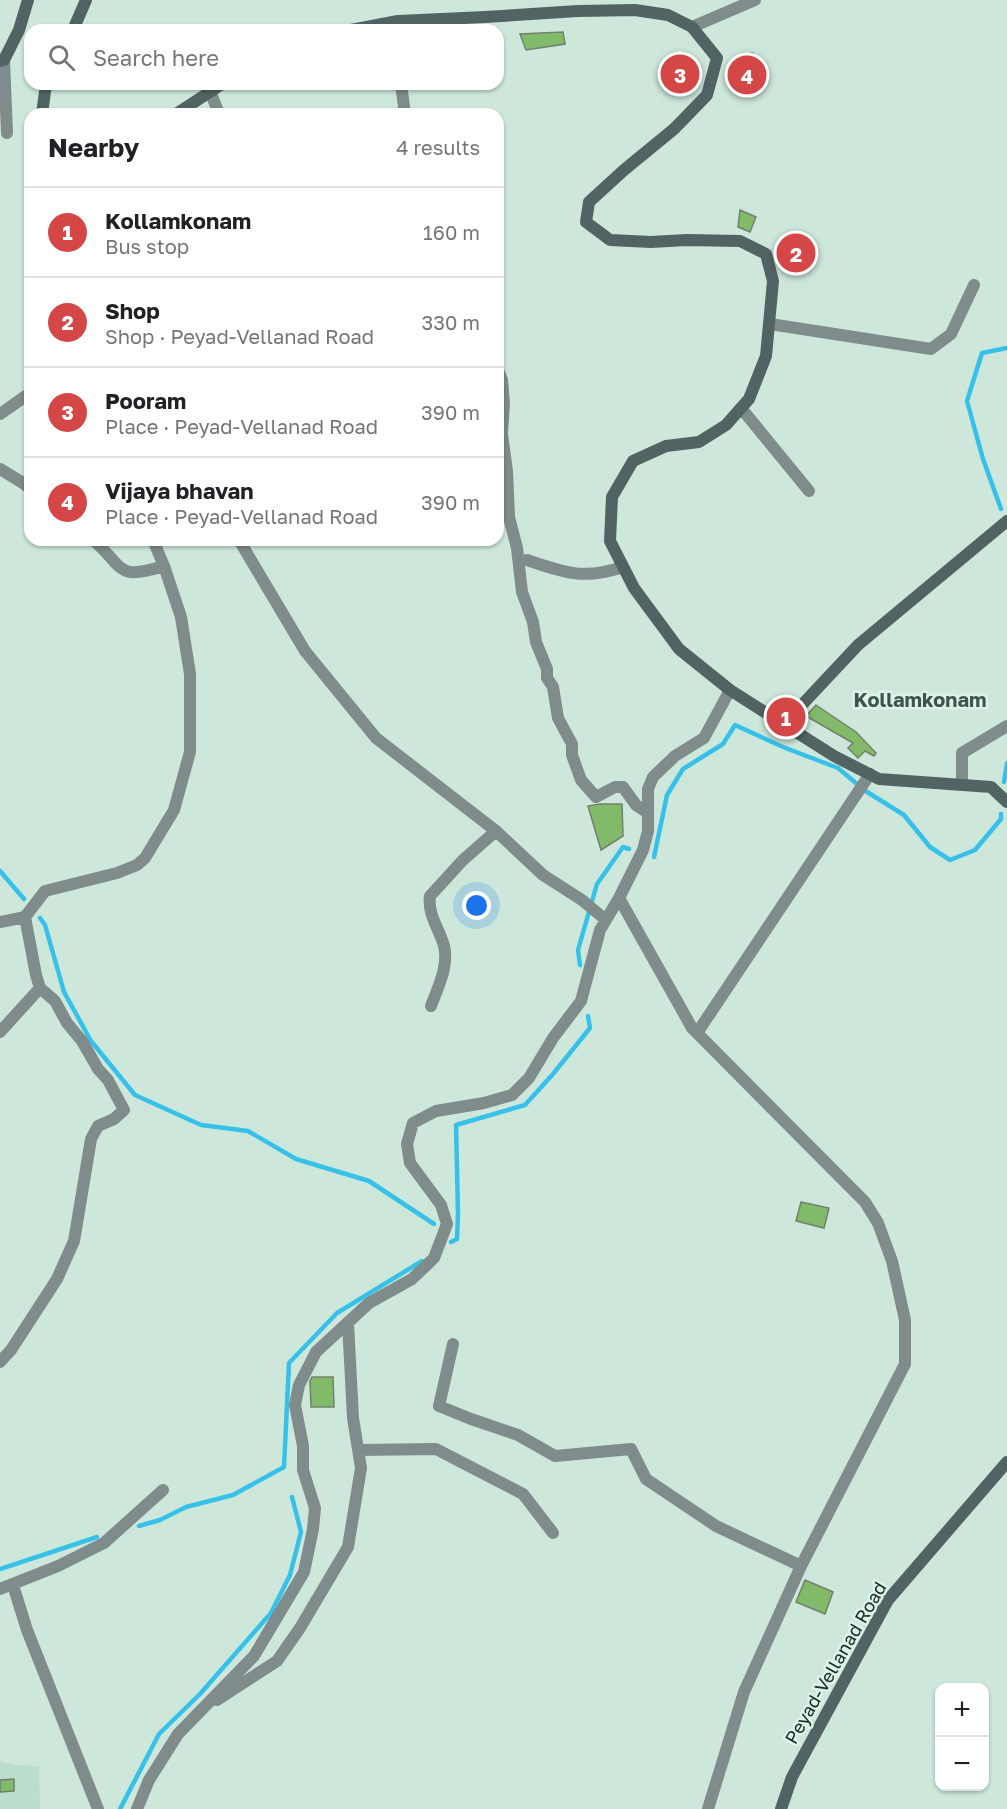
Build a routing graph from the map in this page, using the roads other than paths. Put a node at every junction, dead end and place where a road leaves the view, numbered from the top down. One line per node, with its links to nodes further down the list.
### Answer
1 (28, 0): 7 (main road)
2 (86, 0): 4 (main road)
3 (755, 0): 6 (street)
4 (76, 24)
5 (413, 24): 6 (main road)
6 (692, 27): 17 (main road)
7 (2, 60): 15 (street)
8 (45, 90): 11 (main road)
9 (402, 90): 14 (street)
10 (210, 91): 12 (main road); 13 (street)
11 (43, 108)
12 (185, 108)
13 (217, 108)
14 (404, 108)
15 (7, 133)
16 (974, 285): 17 (street)
17 (770, 324): 19 (main road)
18 (24, 397): 20 (street)
19 (741, 408): 24 (street); 31 (main road)
20 (0, 414)
21 (504, 449): 38 (street)
22 (0, 469): 23 (street)
23 (24, 483)
24 (809, 491)
25 (1007, 521): 33 (main road)
26 (99, 546): 30 (street)
27 (156, 546): 30 (street)
28 (243, 546): 39 (street)
29 (527, 560): 31 (street)
30 (164, 566): 41 (street)
31 (623, 567): 32 (main road)
32 (730, 690): 33 (main road); 38 (street)
33 (784, 724): 35 (main road)
34 (1007, 726): 36 (street)
35 (868, 777): 36 (main road); 47 (street)
36 (962, 784): 37 (main road)
37 (1007, 802)
38 (648, 813): 40 (street)
39 (496, 831): 42 (street); 45 (street)
40 (619, 898): 42 (street); 47 (street)
41 (25, 917): 43 (street); 44 (street)
42 (602, 917): 48 (street)
43 (0, 922)
44 (40, 988): 46 (street); 50 (street)
45 (431, 1006)
46 (0, 1032)
47 (696, 1033): 55 (street)
48 (348, 1323): 51 (street); 58 (street)
49 (453, 1344): 55 (street)
50 (0, 1362)
51 (358, 1450): 54 (street); 58 (street)
52 (1007, 1462): 62 (main road, Peyad-Vellanad Road)
53 (163, 1490): 56 (street)
54 (553, 1533)
55 (801, 1566): 61 (street)
56 (13, 1585): 57 (street); 59 (street)
57 (0, 1589)
58 (196, 1714): 60 (street)
59 (98, 1809)
60 (136, 1809)
61 (708, 1809)
62 (780, 1809)

